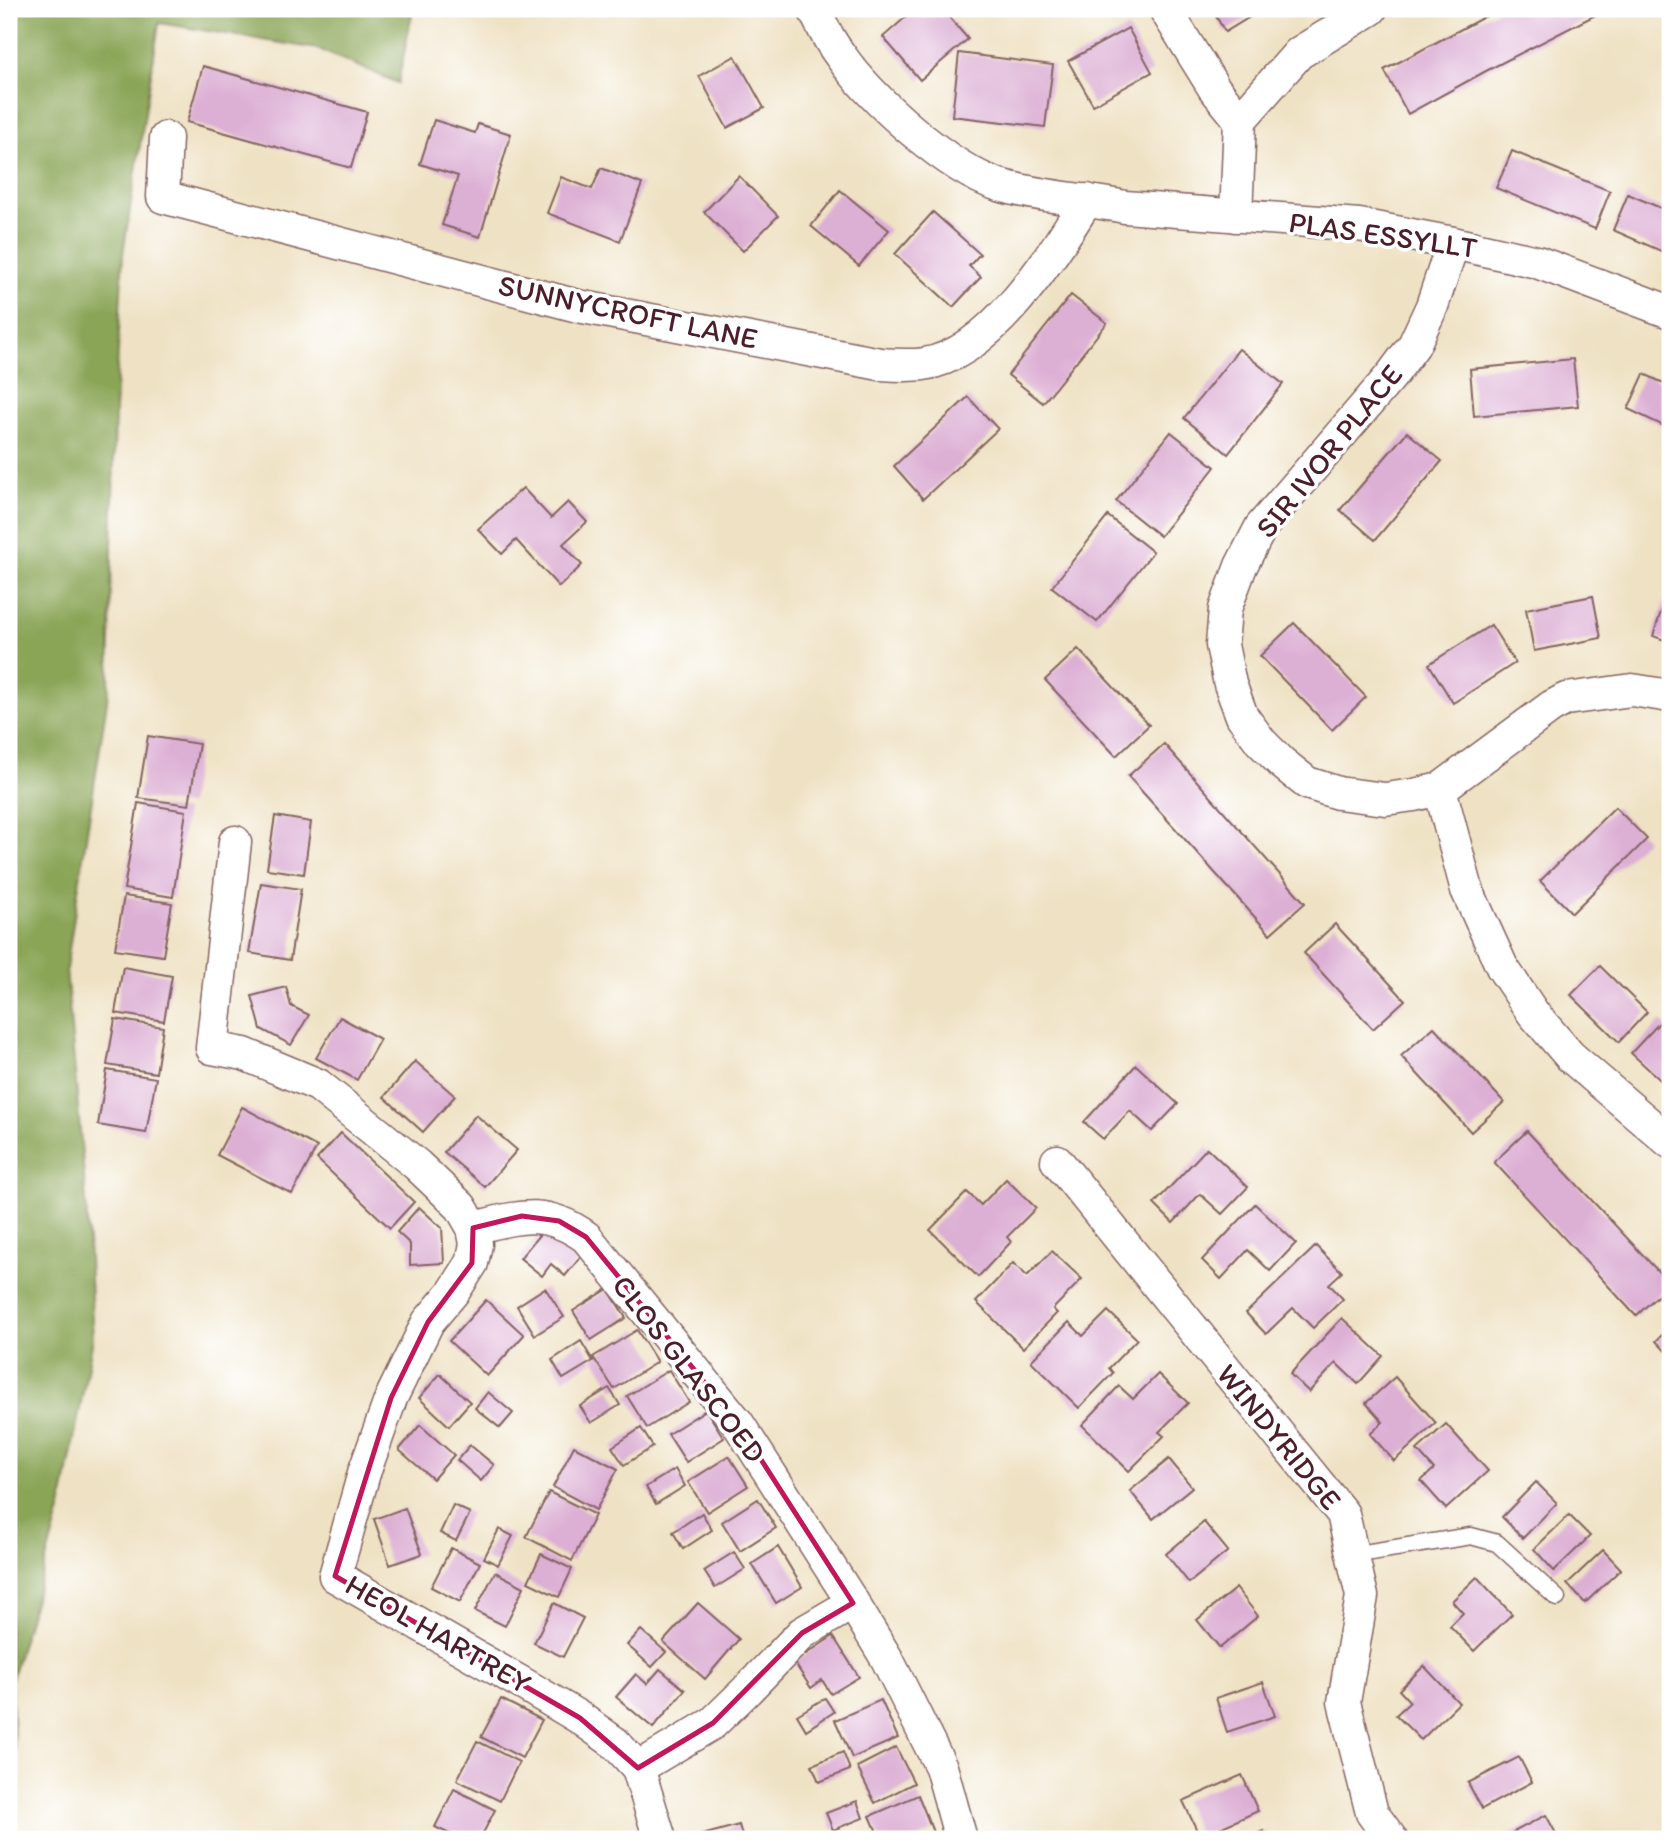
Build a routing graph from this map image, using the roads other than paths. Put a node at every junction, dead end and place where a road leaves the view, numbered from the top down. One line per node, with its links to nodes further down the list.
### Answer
1 (814, 9): 6 (street, PLAS ESSYLLT)
2 (1165, 9): 4 (street)
3 (1371, 9): 4 (street)
4 (1240, 120): 7 (street)
5 (166, 138): 6 (street, SUNNYCROFT LANE)
6 (1087, 200): 7 (street, PLAS ESSYLLT)
7 (1236, 216): 8 (street, PLAS ESSYLLT)
8 (1453, 243): 9 (street, PLAS ESSYLLT); 11 (street, SIR IVOR PLACE)
9 (1670, 312)
10 (1670, 696): 11 (street, SIR IVOR PLACE)
11 (1440, 789): 13 (street)
12 (235, 842): 15 (street)
13 (1670, 1142)
14 (1057, 1161): 16 (street, WINDYRIDGE)
15 (473, 1228): 18 (street, CLOS GLASCOED); 19 (street, HEOL HARTREY)
16 (1352, 1555): 17 (lane); 22 (street, WINDYRIDGE)
17 (1556, 1598)
18 (853, 1603): 19 (street); 21 (street, CLOS GLASCOED)
19 (638, 1768): 20 (street, HEOL HARTREY)
20 (660, 1839)
21 (961, 1839)
22 (1391, 1839)

